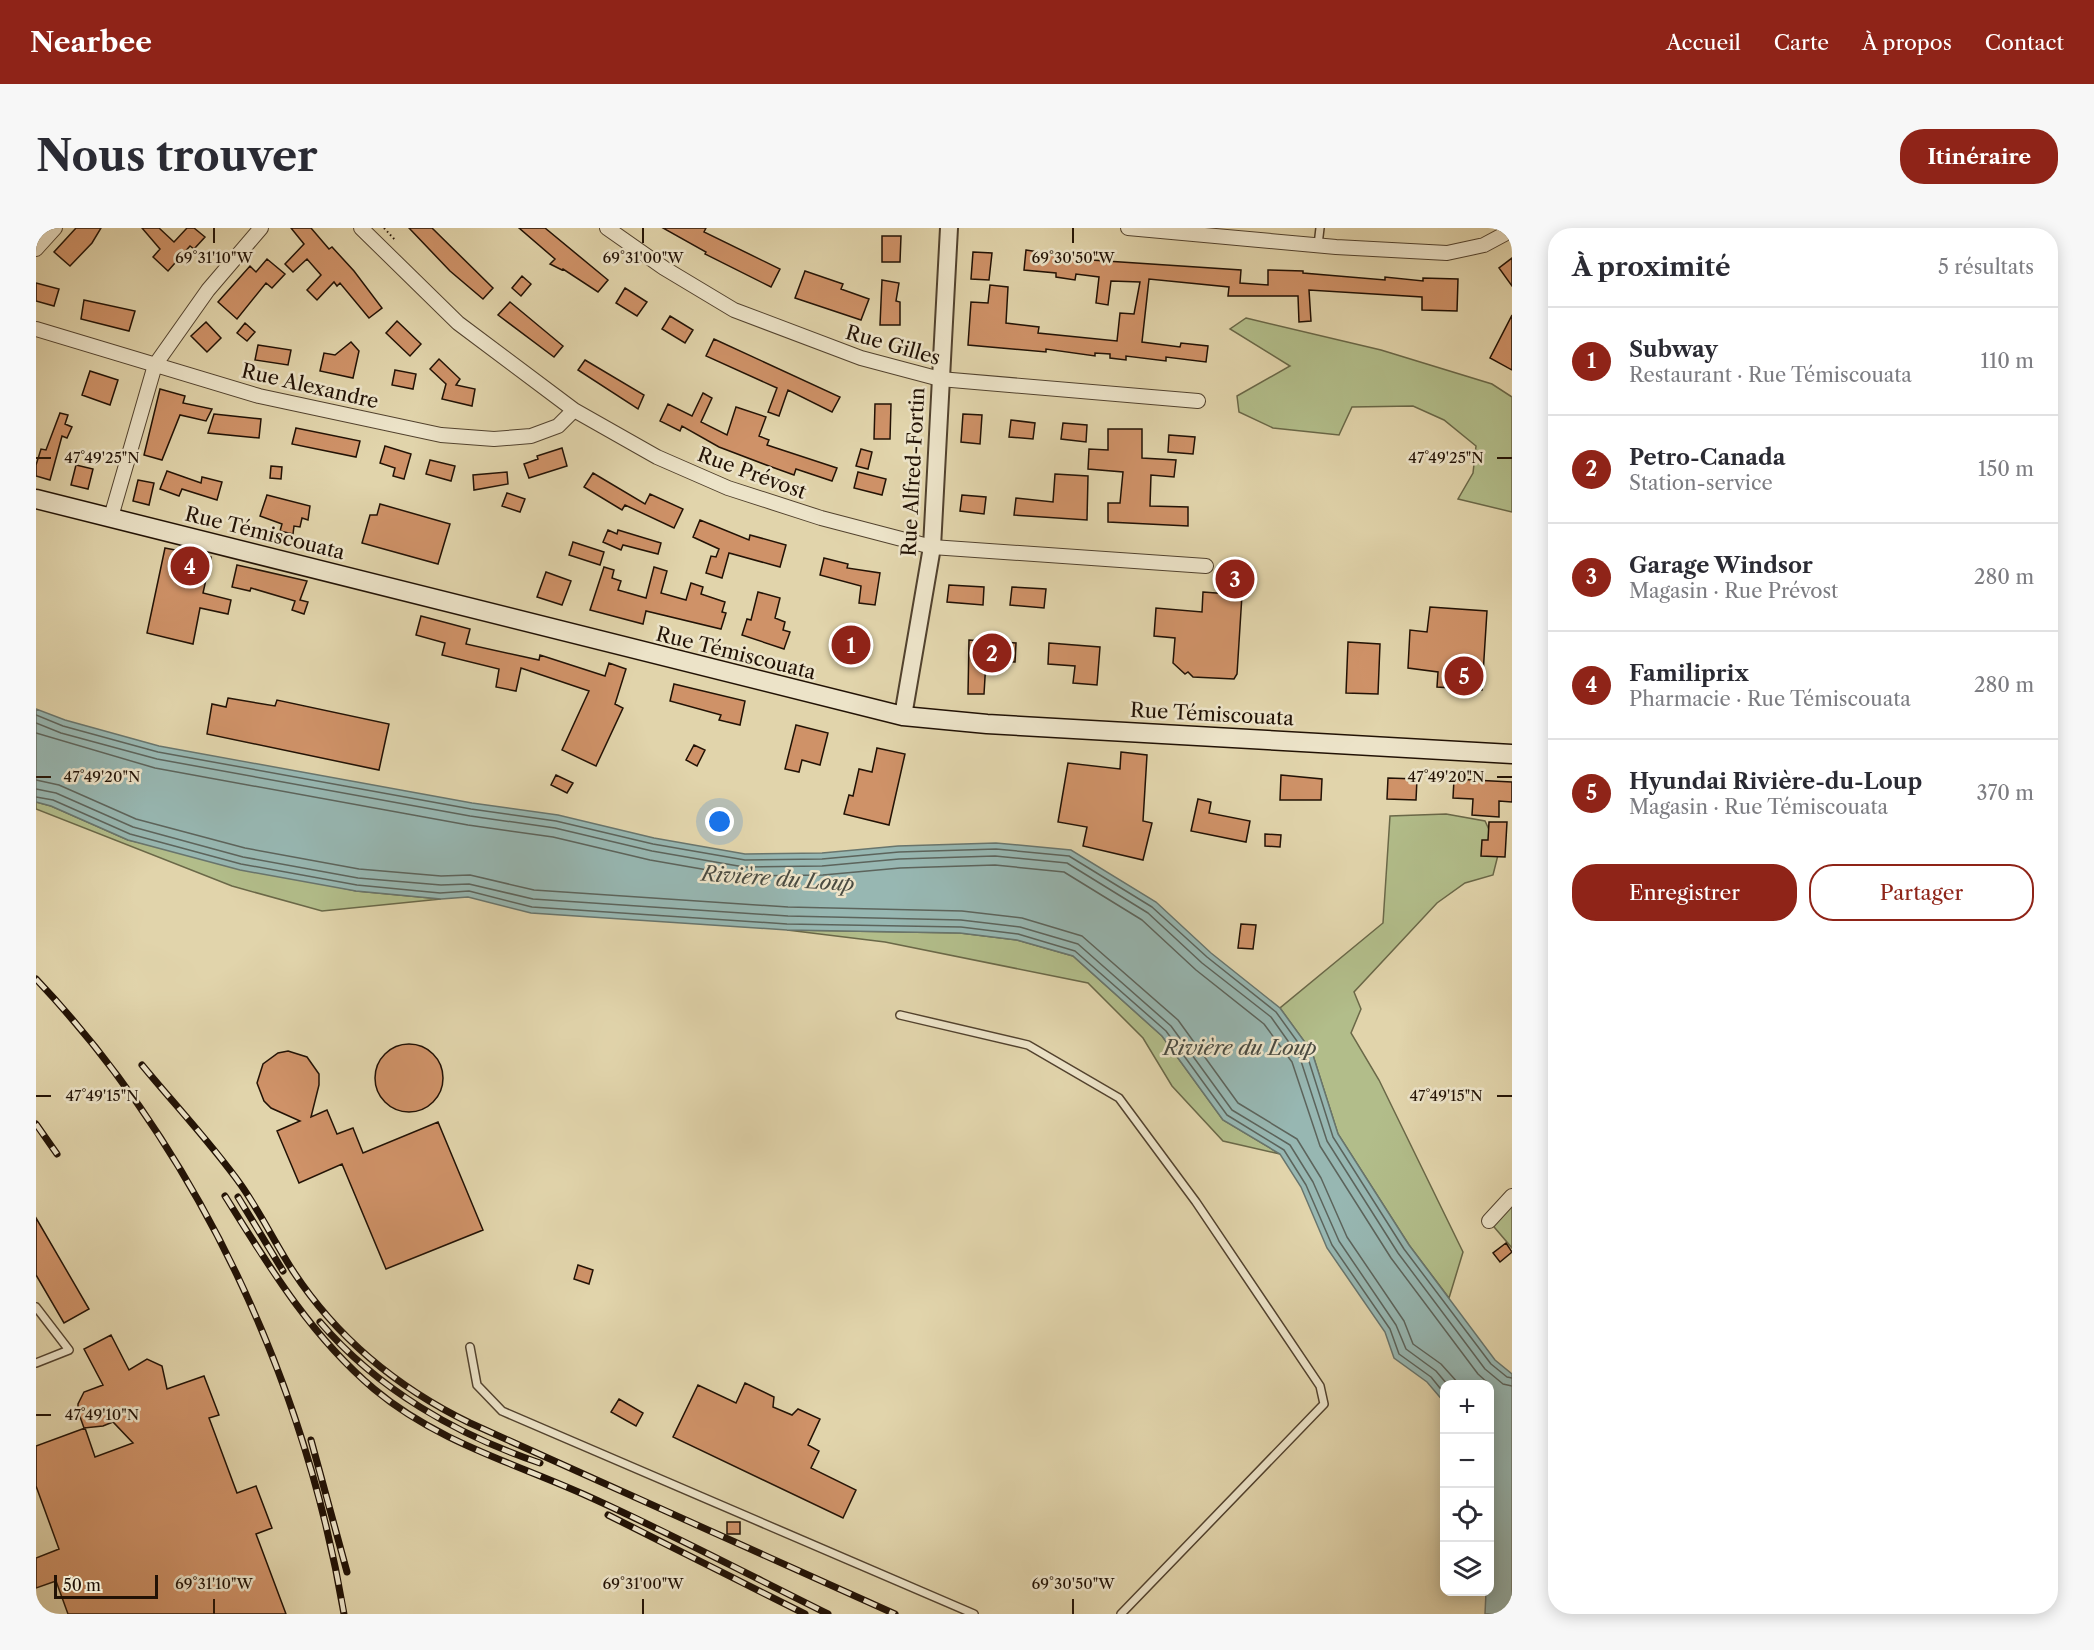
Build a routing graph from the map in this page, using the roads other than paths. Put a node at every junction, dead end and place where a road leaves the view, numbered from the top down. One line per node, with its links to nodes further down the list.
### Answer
1 (55, 228): 11 (street)
2 (261, 228): 13 (street)
3 (361, 228): 16 (street, Rue Prévost)
4 (607, 228): 14 (street, Rue Gilles)
5 (949, 228): 14 (street, Rue Alfred-Fortin)
6 (1128, 228): 9 (street)
7 (1320, 228): 10 (lane)
8 (1512, 230): 10 (street)
9 (1251, 234): 10 (street)
10 (1318, 246)
11 (36, 249)
12 (36, 329): 13 (street, Rue Alexandre)
13 (155, 365): 16 (street, Rue Alexandre); 18 (street)
14 (940, 379): 15 (street, Rue Gilles); 19 (street, Rue Alfred-Fortin)
15 (1198, 401)
16 (574, 410): 19 (street, Rue Prévost)
17 (36, 499): 18 (main road, Rue Témiscouata)
18 (111, 517): 21 (main road, Rue Témiscouata)
19 (932, 547): 20 (street, Rue Prévost); 21 (street, Rue Alfred-Fortin)
20 (1206, 566)
21 (903, 716): 22 (main road, Rue Témiscouata)
22 (1512, 754)
23 (900, 1015): 30 (lane)
24 (1512, 1196): 25 (street)
25 (1489, 1221)
26 (36, 1306): 28 (lane)
27 (470, 1347): 29 (lane)
28 (36, 1363)
29 (974, 1614)
30 (1121, 1614)

